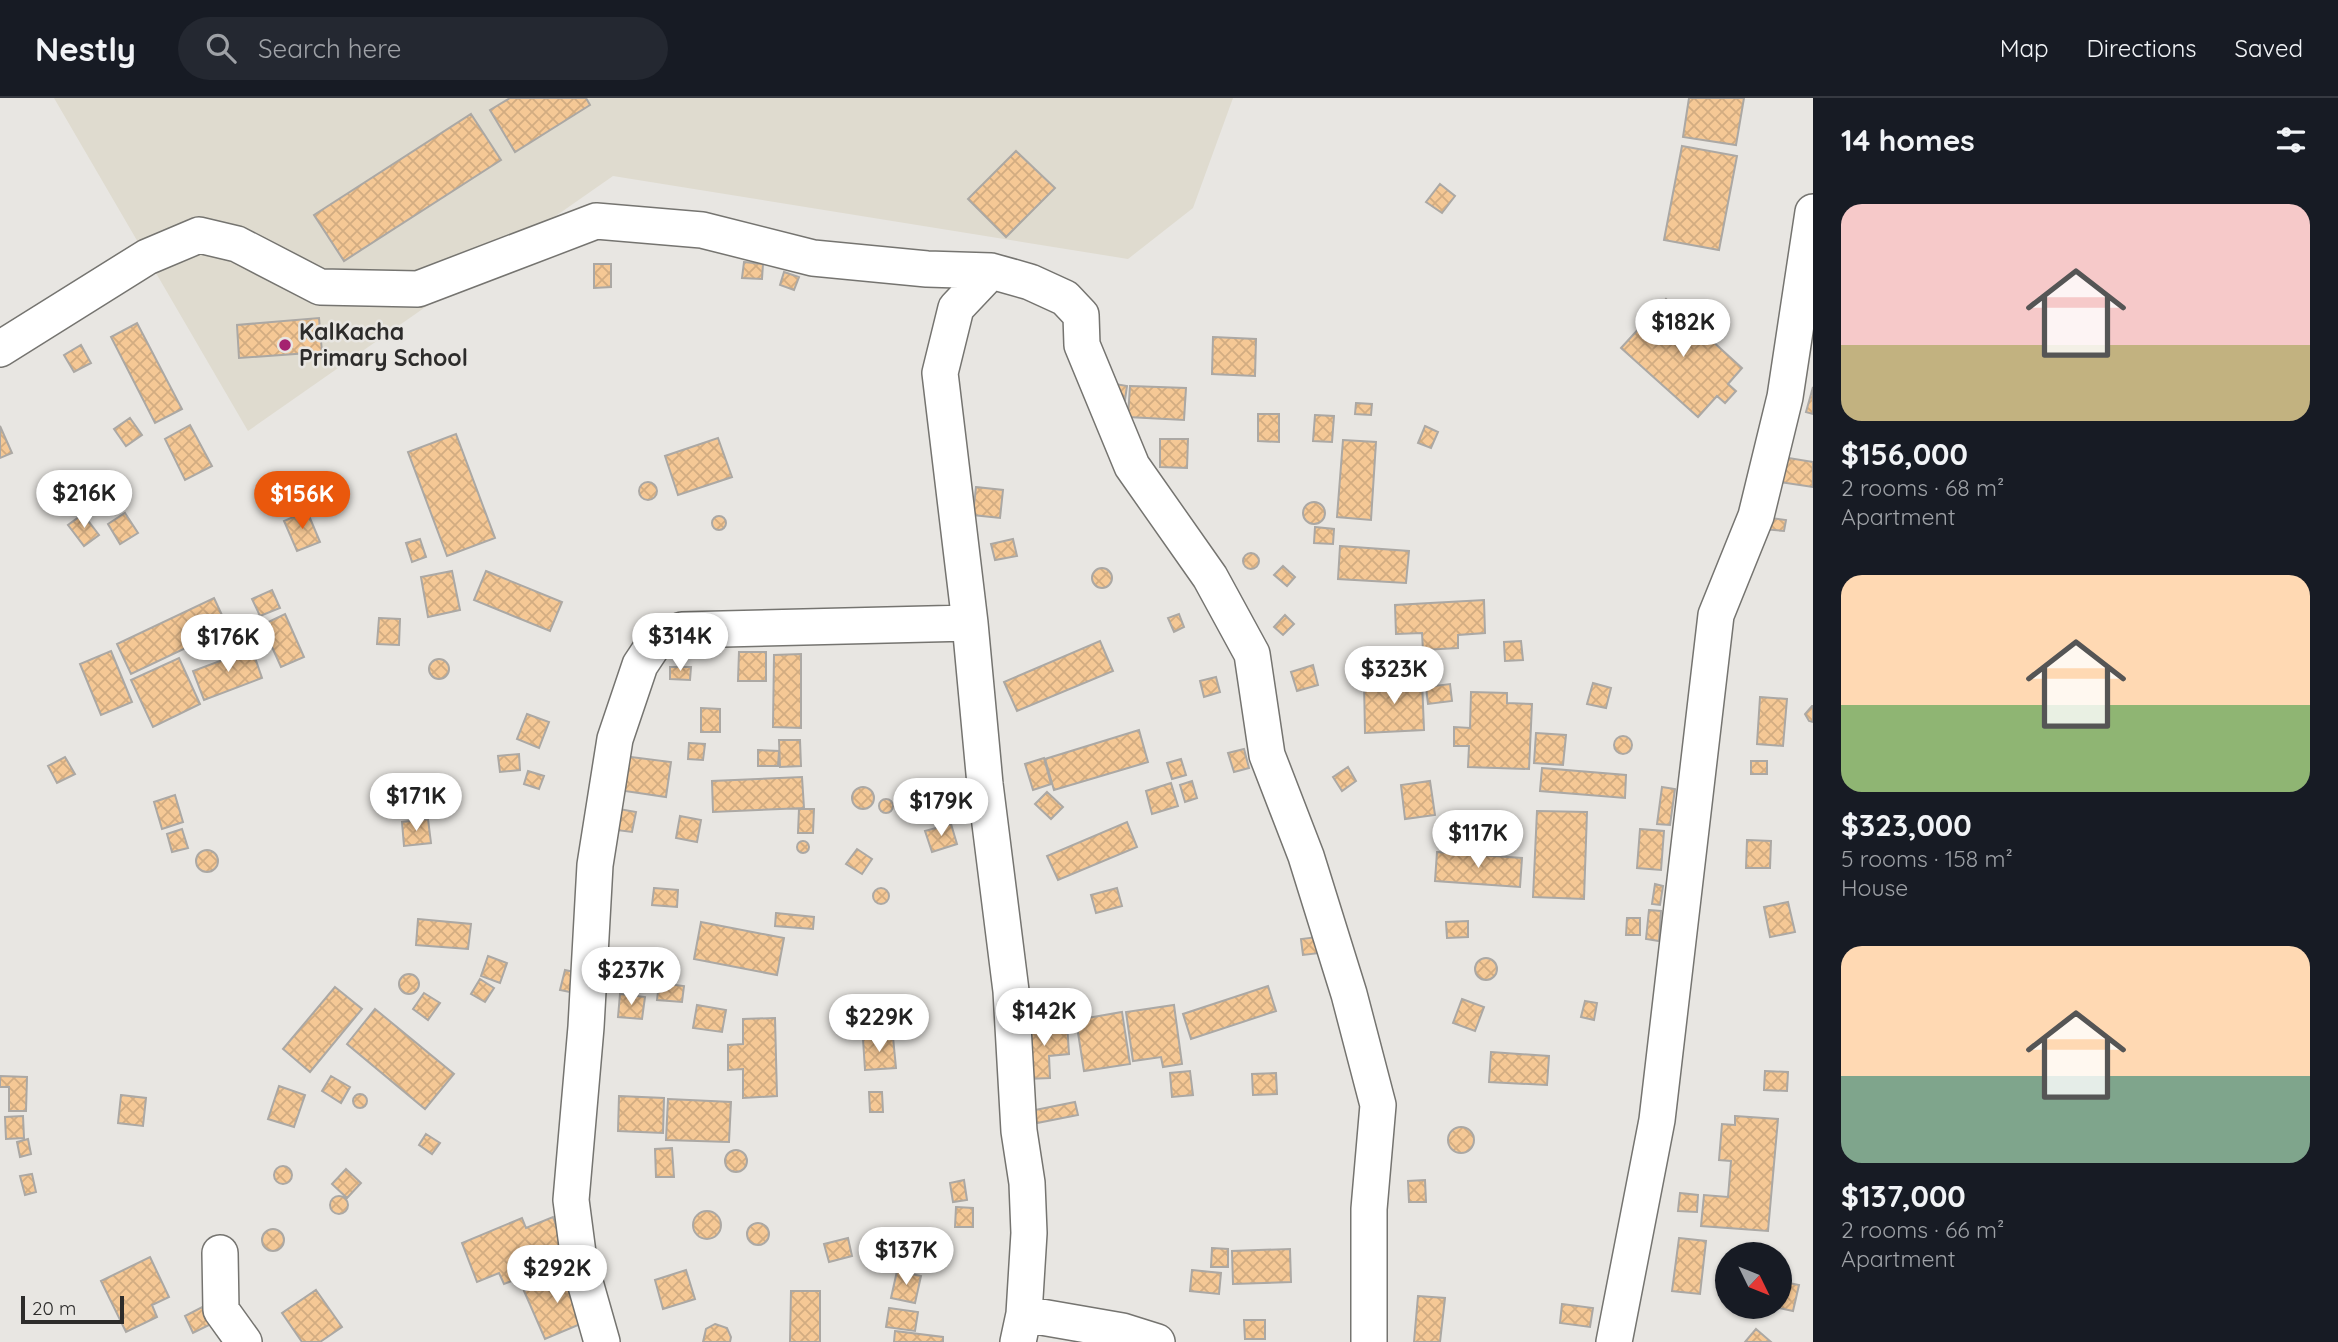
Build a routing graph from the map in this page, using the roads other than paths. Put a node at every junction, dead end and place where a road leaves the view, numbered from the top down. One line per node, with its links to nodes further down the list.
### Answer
1 (1813, 212): 11 (street)
2 (991, 271): 3 (street); 4 (street); 10 (street)
3 (0, 349)
4 (970, 623): 6 (street); 8 (street)
5 (220, 1253): 7 (street)
6 (1021, 1328): 9 (street)
7 (244, 1342)
8 (602, 1342)
9 (1157, 1342)
10 (1369, 1342)
11 (1614, 1342)

